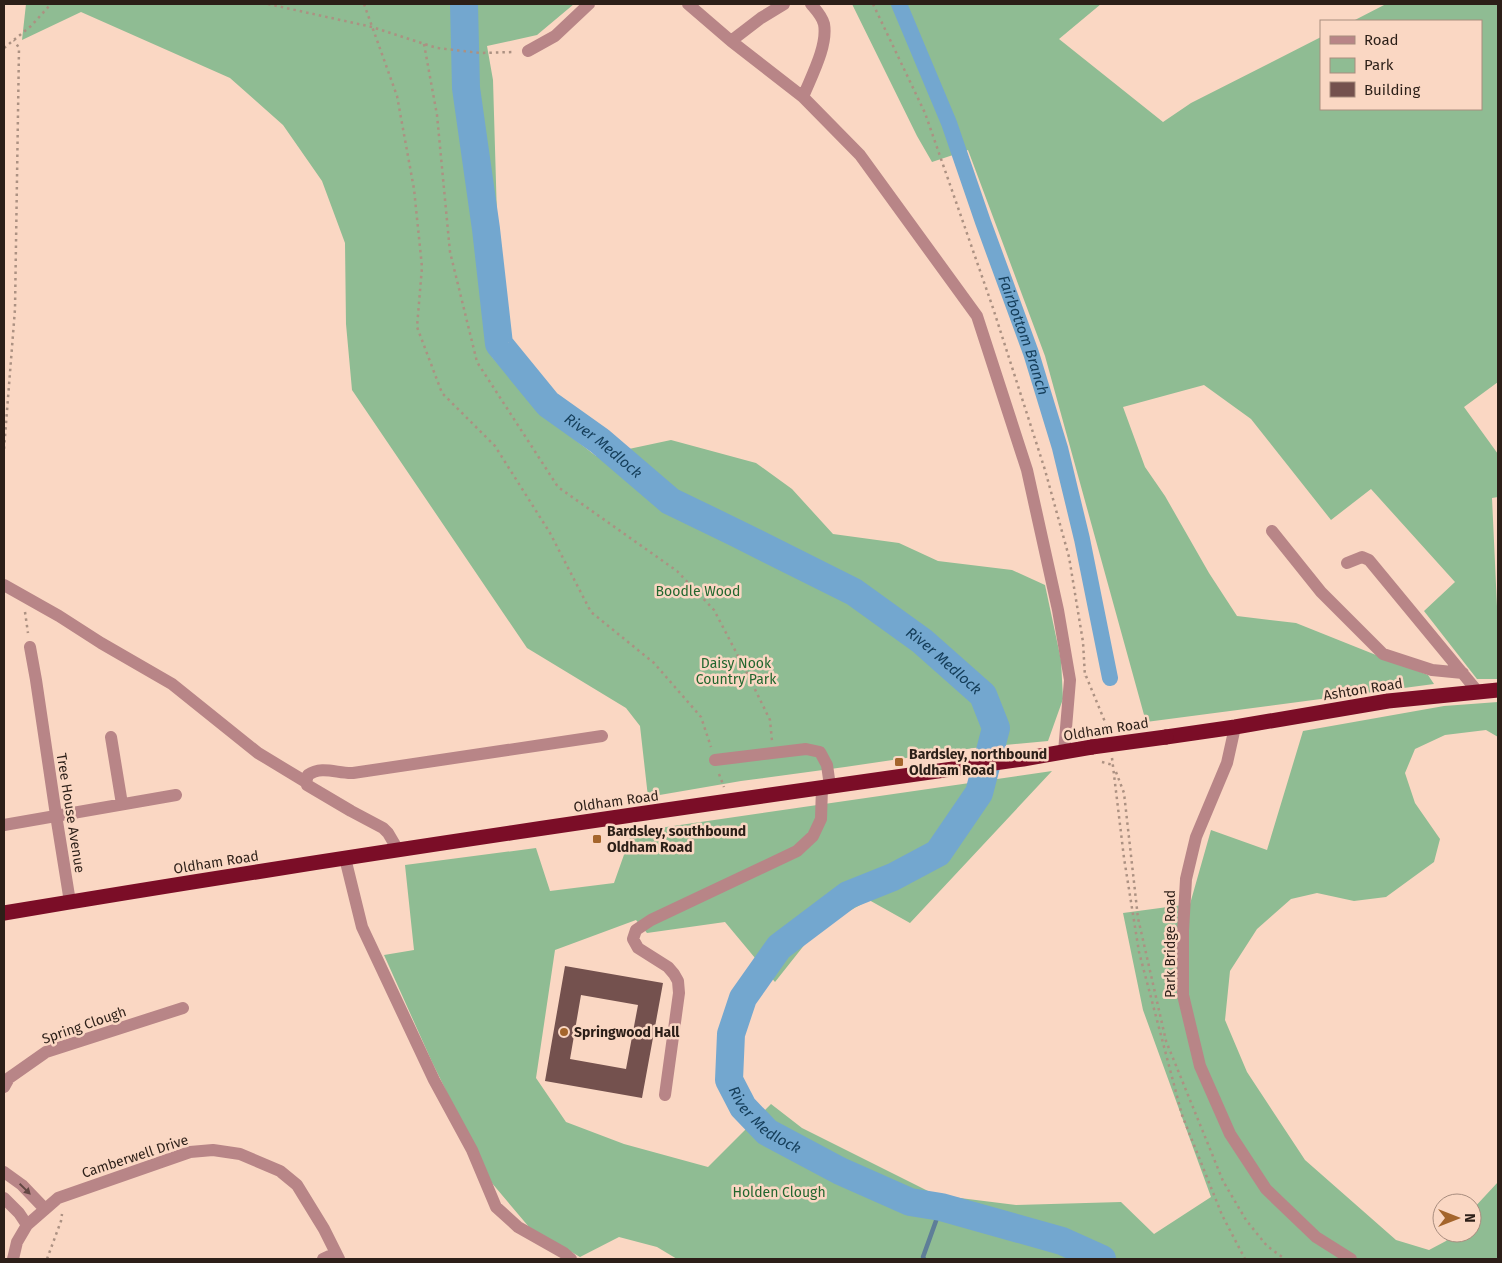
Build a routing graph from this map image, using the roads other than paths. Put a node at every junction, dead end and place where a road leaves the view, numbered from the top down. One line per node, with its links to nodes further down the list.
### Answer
1 (589, 4): 6 (street)
2 (688, 4): 5 (street)
3 (784, 4): 5 (street)
4 (811, 4): 7 (street)
5 (731, 41): 7 (street)
6 (528, 51)
7 (803, 97): 18 (street)
8 (1272, 531): 12 (street)
9 (1347, 563): 12 (street)
10 (4, 585): 20 (street)
11 (30, 647): 24 (street, Tree House Avenue)
12 (1463, 673): 14 (street)
13 (1498, 690): 14 (highway, Ashton Road)
14 (1478, 692): 15 (highway, Ashton Road)
15 (1235, 728): 18 (highway, Oldham Road, bridge); 41 (street, Park Bridge Road)
16 (602, 736): 20 (street)
17 (111, 737): 23 (street)
18 (1064, 752): 21 (highway, Oldham Road)
19 (715, 760): 21 (street)
20 (306, 782): 26 (street)
21 (826, 787): 26 (highway, Oldham Road); 32 (street)
22 (176, 795): 23 (street)
23 (122, 804): 24 (street)
24 (56, 815): 25 (street); 28 (street, Tree House Avenue)
25 (4, 825)
26 (398, 850): 27 (highway, Oldham Road)
27 (346, 858): 28 (highway, Oldham Road); 40 (street)
28 (70, 902): 29 (highway, Oldham Road)
29 (4, 913)
30 (183, 1008): 31 (street, Spring Clough)
31 (4, 1087)
32 (665, 1095)
33 (4, 1172): 35 (street, one-way to 35)
34 (4, 1198): 36 (street)
35 (45, 1209): 36 (street, Camberwell Drive); 37 (street, Camberwell Drive)
36 (27, 1226): 38 (street, Camberwell Drive)
37 (338, 1256): 39 (street)
38 (13, 1259)
39 (323, 1259)
40 (571, 1259)
41 (1351, 1259)

